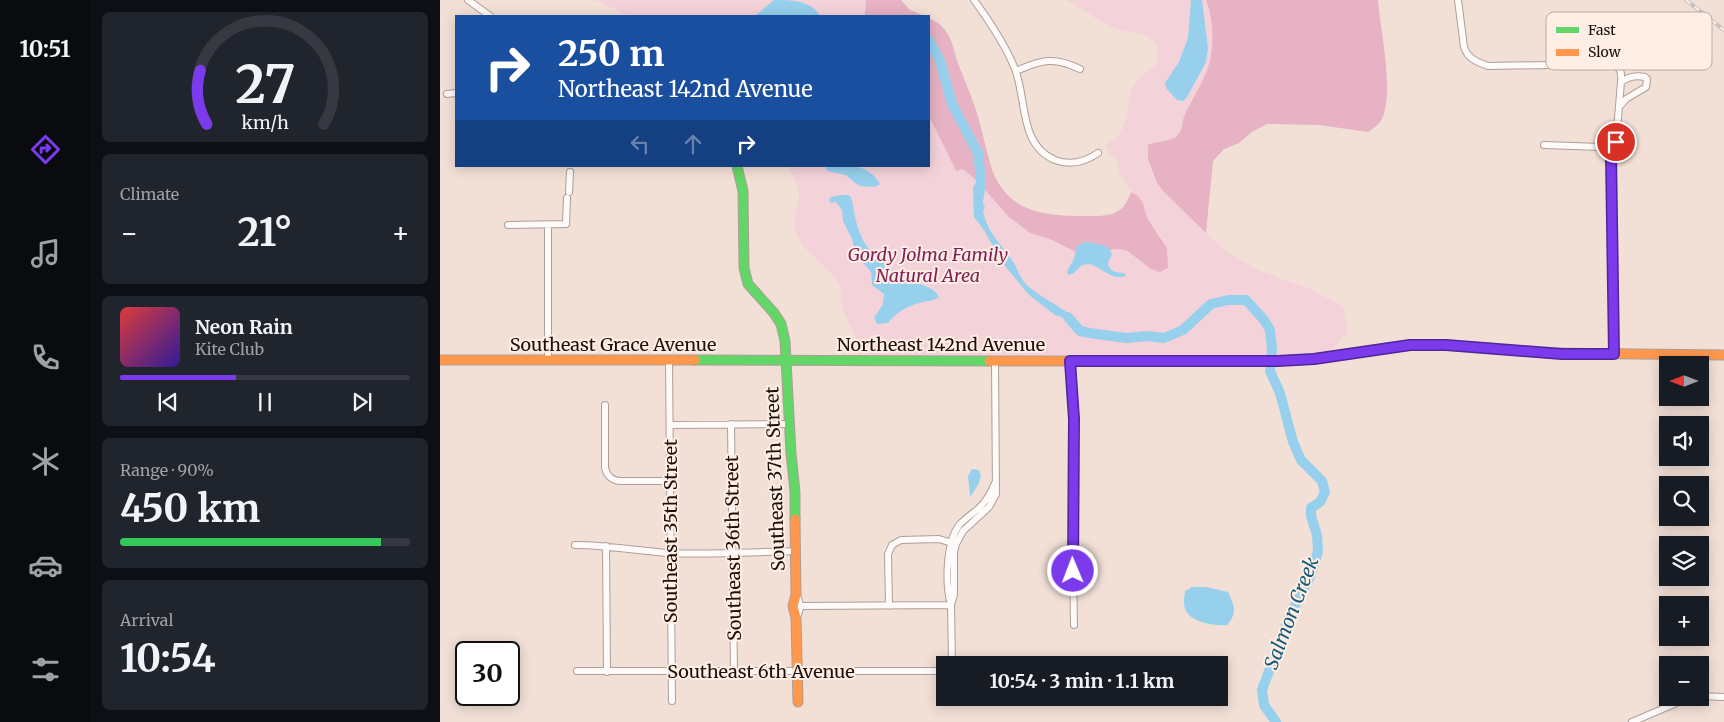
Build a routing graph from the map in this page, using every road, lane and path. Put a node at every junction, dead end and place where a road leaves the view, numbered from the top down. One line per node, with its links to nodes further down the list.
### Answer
1 (468, 0): 4 (street)
2 (974, 0): 8 (street)
3 (1458, 0): 5 (street)
4 (489, 15)
5 (1546, 65)
6 (1080, 69): 8 (street)
7 (1621, 70): 9 (street)
8 (1016, 71): 14 (street)
9 (1622, 82): 12 (street); 12 (street)
10 (455, 93): 11 (street)
11 (447, 94)
12 (1620, 106): 15 (street)
13 (1544, 145): 15 (street)
14 (1098, 153)
15 (1611, 154): 20 (street)
16 (737, 167): 25 (street, Southeast 37th Street)
17 (570, 172): 19 (street)
18 (508, 225): 19 (street)
19 (548, 225): 23 (street)
20 (1614, 354): 21 (street, Northeast 142nd Avenue); 27 (street, Northeast 142nd Avenue)
21 (1724, 355)
22 (440, 360): 23 (street, Southeast Grace Avenue)
23 (548, 360): 24 (street, Southeast Grace Avenue)
24 (669, 360): 25 (street, Southeast Grace Avenue); 31 (street, Southeast 35th Street)
25 (786, 360): 26 (street, Northeast 142nd Avenue); 30 (street, Southeast 37th Street)
26 (995, 361): 27 (street, Northeast 142nd Avenue); 33 (street)
27 (1070, 361): 44 (street)
28 (605, 405): 32 (street)
29 (731, 424): 30 (street); 31 (street); 37 (street, Southeast 36th Street)
30 (790, 424): 36 (street, Southeast 37th Street)
31 (670, 425): 32 (street, Southeast 35th Street)
32 (670, 481): 38 (street, Southeast 35th Street)
33 (954, 544): 40 (street); 42 (street)
34 (575, 545): 35 (street)
35 (606, 546): 38 (street); 51 (street)
36 (795, 551): 37 (street); 39 (street, Southeast 37th Street)
37 (733, 552): 38 (street); 49 (street, Southeast 36th Street)
38 (670, 553): 48 (street, Southeast 35th Street)
39 (796, 596): 41 (street, Southeast 37th Street); 43 (street, Southeast 37th Street)
40 (952, 605): 42 (street); 45 (street)
41 (800, 606): 42 (street); 43 (street, Southeast 37th Street)
42 (889, 606)
43 (796, 618): 50 (street, Southeast 37th Street)
44 (1074, 625)
45 (952, 656)
46 (936, 670): 50 (street, Southeast 6th Avenue)
47 (576, 671): 51 (street, Southeast 6th Avenue)
48 (672, 671): 49 (street, Southeast 6th Avenue); 51 (street, Southeast 6th Avenue); 54 (street, Southeast 35th Street)
49 (734, 671): 50 (street, Southeast 6th Avenue)
50 (797, 671): 55 (street, Southeast 37th Street)
51 (607, 672)
52 (1709, 696): 53 (street)
53 (1724, 696)
54 (672, 701)
55 (798, 702)
56 (1669, 706): 57 (street)
57 (1632, 722)

